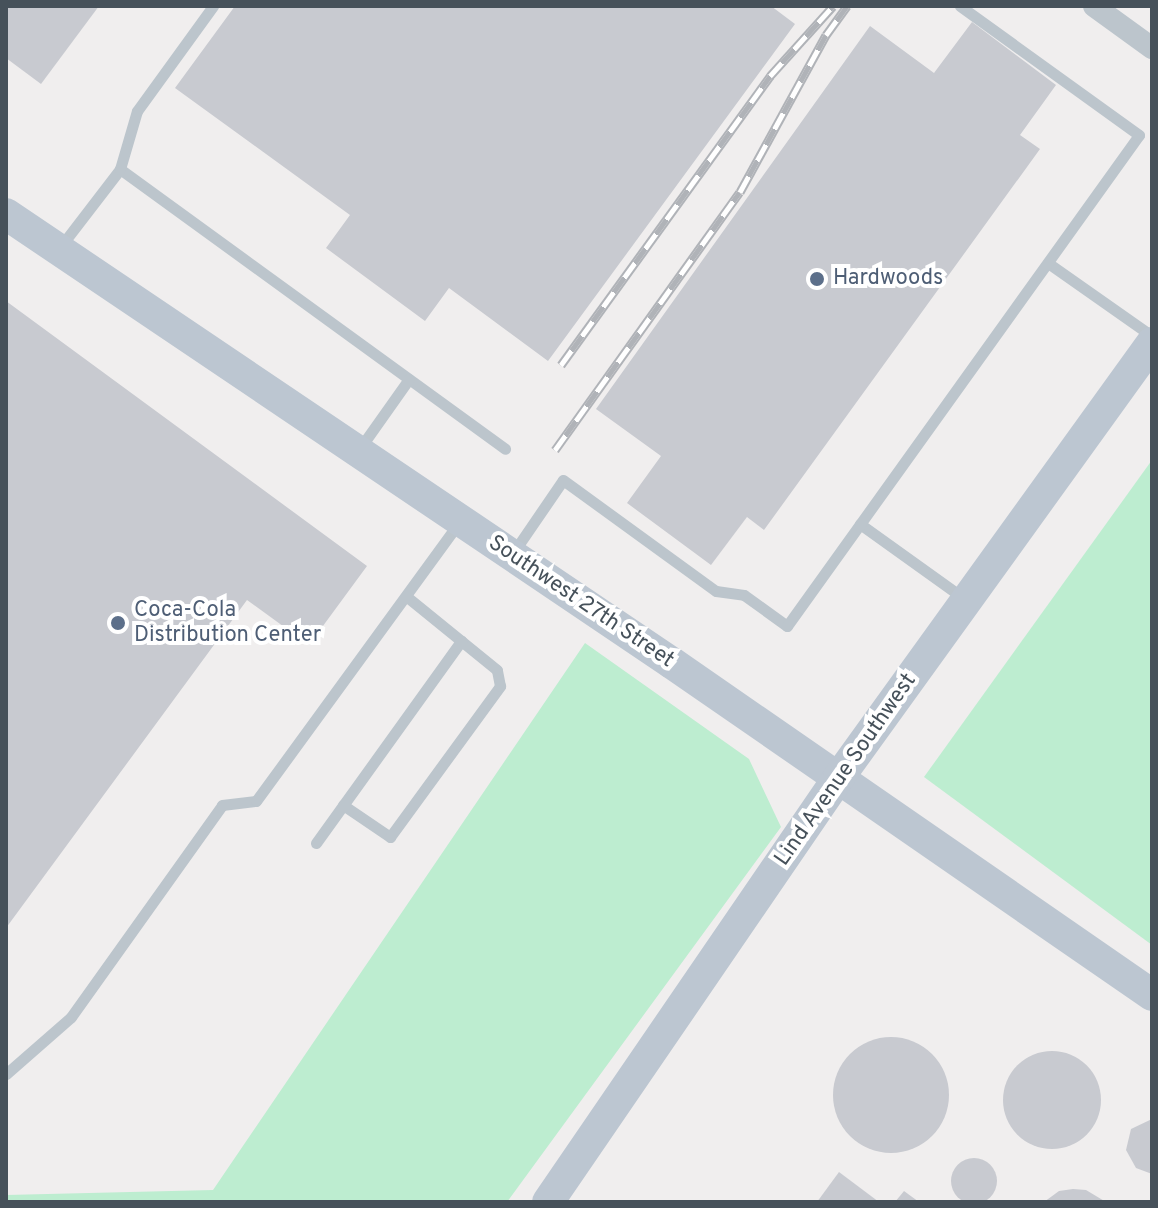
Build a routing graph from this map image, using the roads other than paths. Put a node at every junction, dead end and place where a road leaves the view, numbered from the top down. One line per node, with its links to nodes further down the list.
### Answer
1 (213, 6): 5 (lane)
2 (960, 6): 8 (lane)
3 (1094, 6): 4 (street)
4 (1152, 48)
5 (120, 169): 7 (lane); 11 (lane)
6 (6, 214): 7 (street, Southwest 27th Street)
7 (58, 249): 13 (street, Southwest 27th Street)
8 (1048, 263): 9 (lane); 15 (lane)
9 (1152, 336)
10 (1152, 343): 18 (street, Lind Avenue Southwest)
11 (409, 379): 12 (lane); 13 (lane)
12 (505, 449)
13 (358, 451): 14 (street, Southwest 27th Street)
14 (461, 520): 16 (street, Southwest 27th Street); 17 (lane)
15 (860, 524): 16 (lane); 18 (lane)
16 (512, 555): 20 (street, Southwest 27th Street)
17 (406, 596): 19 (lane); 24 (lane)
18 (967, 600): 20 (street, Lind Avenue Southwest)
19 (461, 641): 21 (lane); 21 (lane)
20 (839, 777): 23 (street, Southwest 27th Street); 25 (street, Lind Avenue Southwest)
21 (343, 805): 22 (lane)
22 (316, 843)
23 (1152, 995)
24 (6, 1074)
25 (548, 1202)

